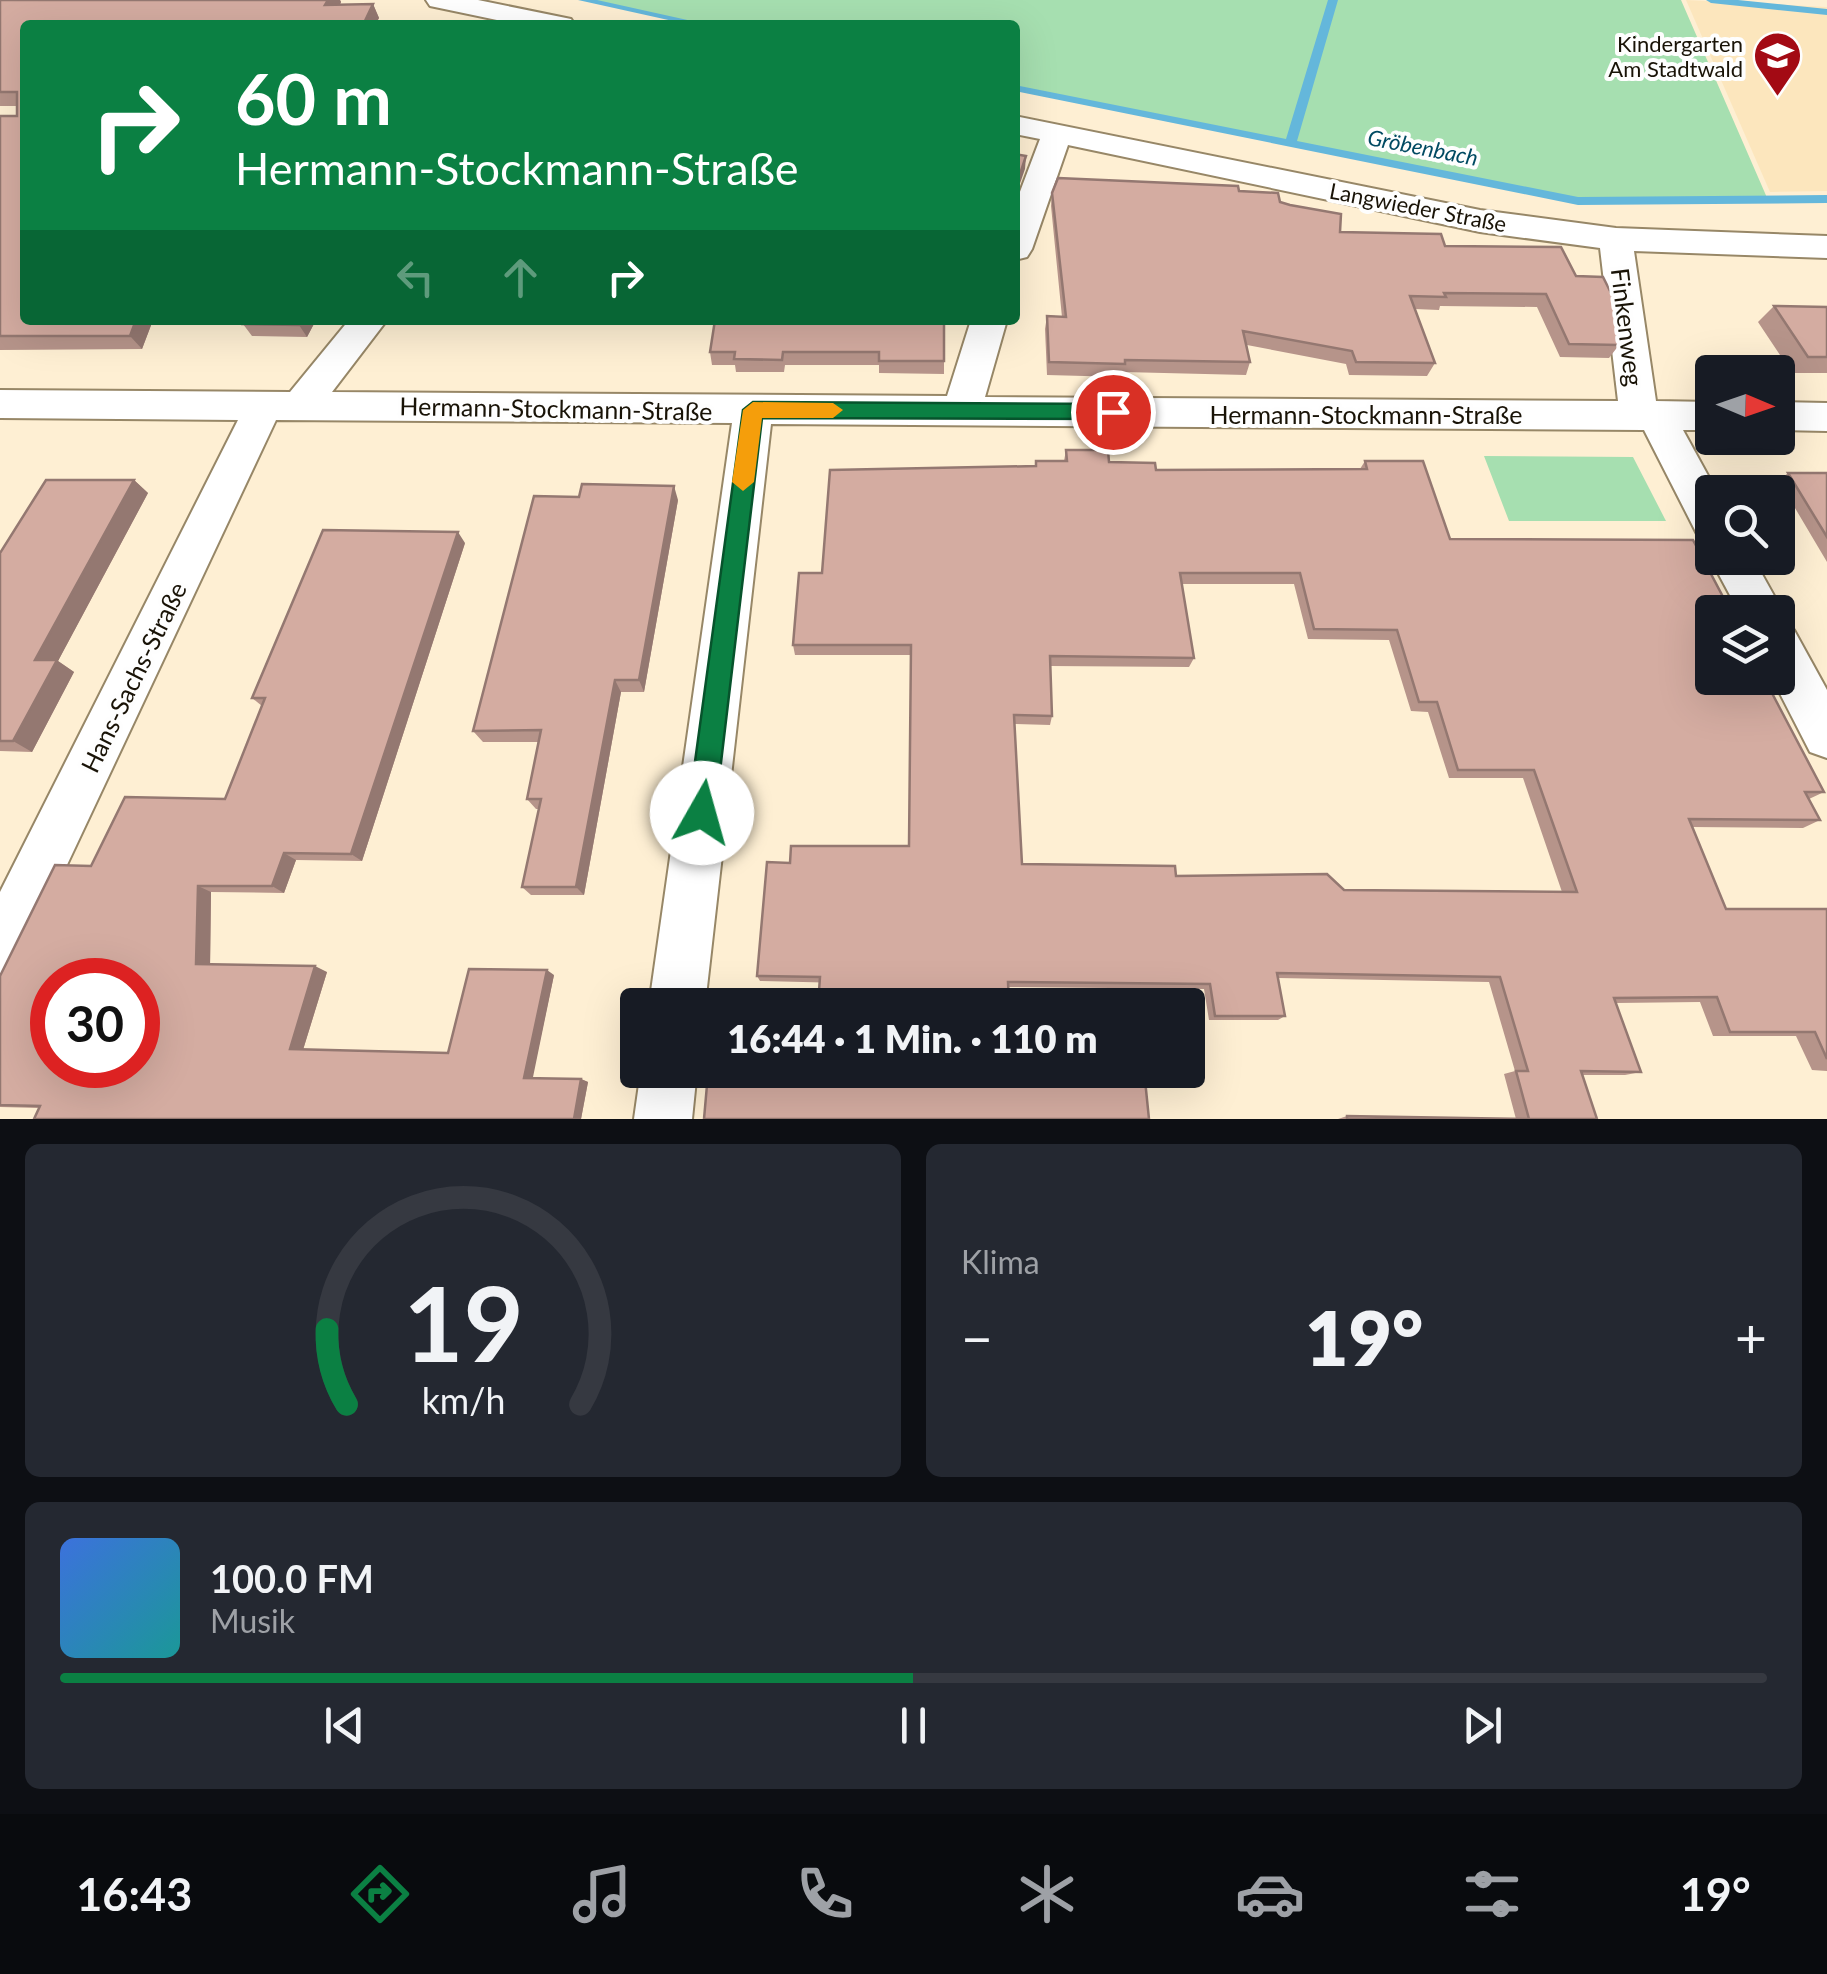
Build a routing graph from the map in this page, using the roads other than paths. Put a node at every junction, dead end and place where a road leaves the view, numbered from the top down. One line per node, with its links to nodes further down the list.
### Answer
1 (440, 0): 2 (street)
2 (538, 20)
3 (1020, 126): 4 (street, Langwieder Straße)
4 (1057, 134): 5 (street); 6 (street, Langwieder Straße)
5 (1020, 235)
6 (1616, 239): 7 (street, Langwieder Straße); 14 (street, Finkenweg)
7 (1827, 247)
8 (364, 325): 11 (street, Hans-Sachs-Straße)
9 (988, 325): 13 (street)
10 (0, 404): 11 (street, Hermann-Stockmann-Straße)
11 (282, 405): 12 (street, Hermann-Stockmann-Straße); 21 (street, Hans-Sachs-Straße)
12 (753, 410): 13 (street, Hermann-Stockmann-Straße); 22 (street)
13 (962, 410): 14 (street, Hermann-Stockmann-Straße)
14 (1647, 415): 15 (street, Hermann-Stockmann-Straße); 18 (street)
15 (1695, 416)
16 (1795, 416): 17 (street)
17 (1827, 416)
18 (1695, 494)
19 (1795, 676): 20 (street)
20 (1827, 736)
21 (0, 948)
22 (679, 988)
23 (666, 1088): 24 (street)
24 (662, 1119)

